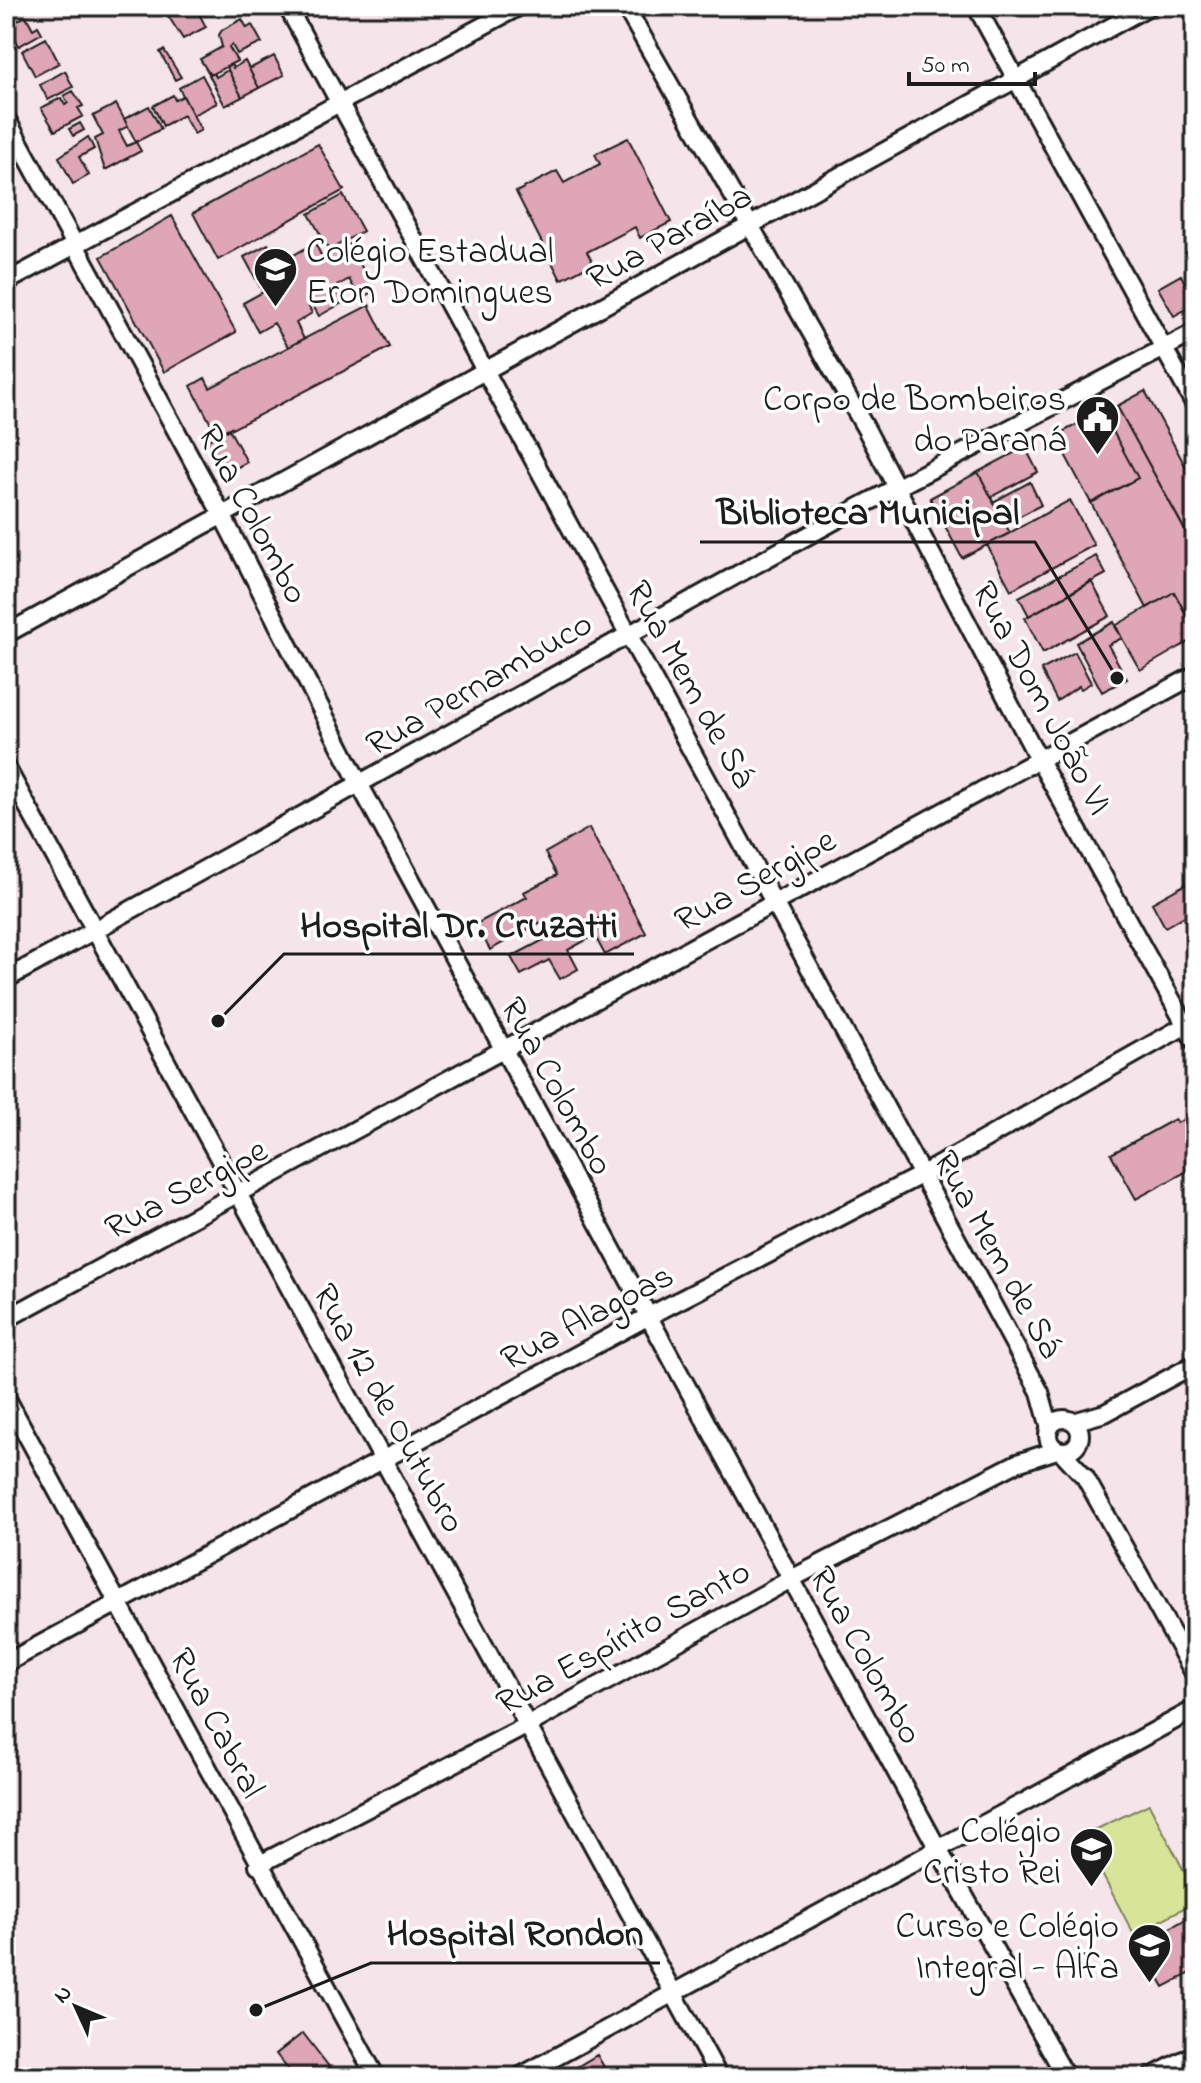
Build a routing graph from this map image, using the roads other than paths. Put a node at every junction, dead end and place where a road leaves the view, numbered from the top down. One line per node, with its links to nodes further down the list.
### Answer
1 (287, 6): 7 (street, Rua Mem de Sá)
2 (520, 6): 7 (street)
3 (625, 6): 9 (street, Rua Dom João VI)
4 (976, 6): 6 (street)
5 (1149, 6): 6 (street, Rua Paraíba)
6 (1017, 78): 9 (street, Rua Paraíba); 13 (street)
7 (339, 105): 10 (street); 14 (street, Rua Mem de Sá)
8 (6, 118): 10 (street, Rua Colombo)
9 (753, 225): 14 (street, Rua Paraíba); 16 (street, Rua Dom João VI)
10 (75, 243): 11 (street); 17 (street, Rua Colombo)
11 (6, 282)
12 (1195, 332): 13 (street, Rua Pernambuco)
13 (1164, 349): 15 (street); 16 (street, Rua Pernambuco)
14 (485, 371): 17 (street, Rua Paraíba); 18 (street, Rua Mem de Sá)
15 (1195, 405)
16 (897, 489): 18 (street, Rua Pernambuco); 21 (street, Rua Dom João VI)
17 (221, 513): 19 (street, Rua Paraíba); 23 (street, Rua Colombo)
18 (629, 633): 23 (street, Rua Pernambuco); 24 (street, Rua Mem de Sá)
19 (6, 634)
20 (1195, 675): 21 (street, Rua Sergipe)
21 (1039, 760): 24 (street, Rua Sergipe); 27 (street, Rua Dom João VI)
22 (6, 767): 25 (street, Rua 12 de Outubro)
23 (360, 786): 25 (street, Rua Pernambuco); 29 (street, Rua Colombo)
24 (776, 903): 29 (street, Rua Sergipe); 30 (street, Rua Mem de Sá)
25 (95, 930): 26 (street, Rua Pernambuco); 31 (street, Rua 12 de Outubro)
26 (6, 979)
27 (1190, 1022): 28 (street, Rua Dom João VI); 30 (street, Rua Alagoas)
28 (1195, 1042)
29 (504, 1052): 31 (street, Rua Sergipe); 32 (street, Rua Colombo)
30 (921, 1175): 32 (street, Rua Alagoas); 35 (street, Rua Mem de Sá)
31 (239, 1195): 33 (street, Rua Sergipe); 40 (street, Rua 12 de Outubro)
32 (649, 1316): 40 (street, Rua Alagoas); 43 (street, Rua Colombo)
33 (6, 1319)
34 (1195, 1364): 37 (street)
35 (1040, 1392): 37 (street, Rua Mem de Sá); 38 (street, Rua Mem de Sá)
36 (6, 1397): 44 (street, Rua Cabral)
37 (1075, 1430): 38 (street, Rua Espírito Santo); 39 (street, Rua Espírito Santo); 42 (street)
38 (1049, 1432): 39 (street, Rua Mem de Sá); 41 (street, Rua Espírito Santo)
39 (1059, 1450): 41 (street, Rua Espírito Santo); 42 (street)
40 (384, 1461): 44 (street, Rua Alagoas); 48 (street, Rua 12 de Outubro)
41 (1017, 1463): 43 (street, Rua Espírito Santo)
42 (1085, 1477): 46 (street)
43 (791, 1579): 48 (street, Rua Espírito Santo); 49 (street, Rua Colombo)
44 (119, 1602): 45 (street, Rua Alagoas); 50 (street, Rua Cabral)
45 (6, 1663)
46 (1195, 1675)
47 (1195, 1709): 49 (street)
48 (528, 1725): 50 (street, Rua Espírito Santo); 51 (street, Rua 12 de Outubro)
49 (938, 1849): 51 (street); 56 (street, Rua Colombo)
50 (258, 1865): 53 (street, Rua Cabral)
51 (673, 1993): 54 (street); 55 (street, Rua 12 de Outubro)
52 (1195, 2054): 57 (street)
53 (376, 2077)
54 (519, 2077)
55 (719, 2077)
56 (1066, 2077)
57 (1151, 2077)

